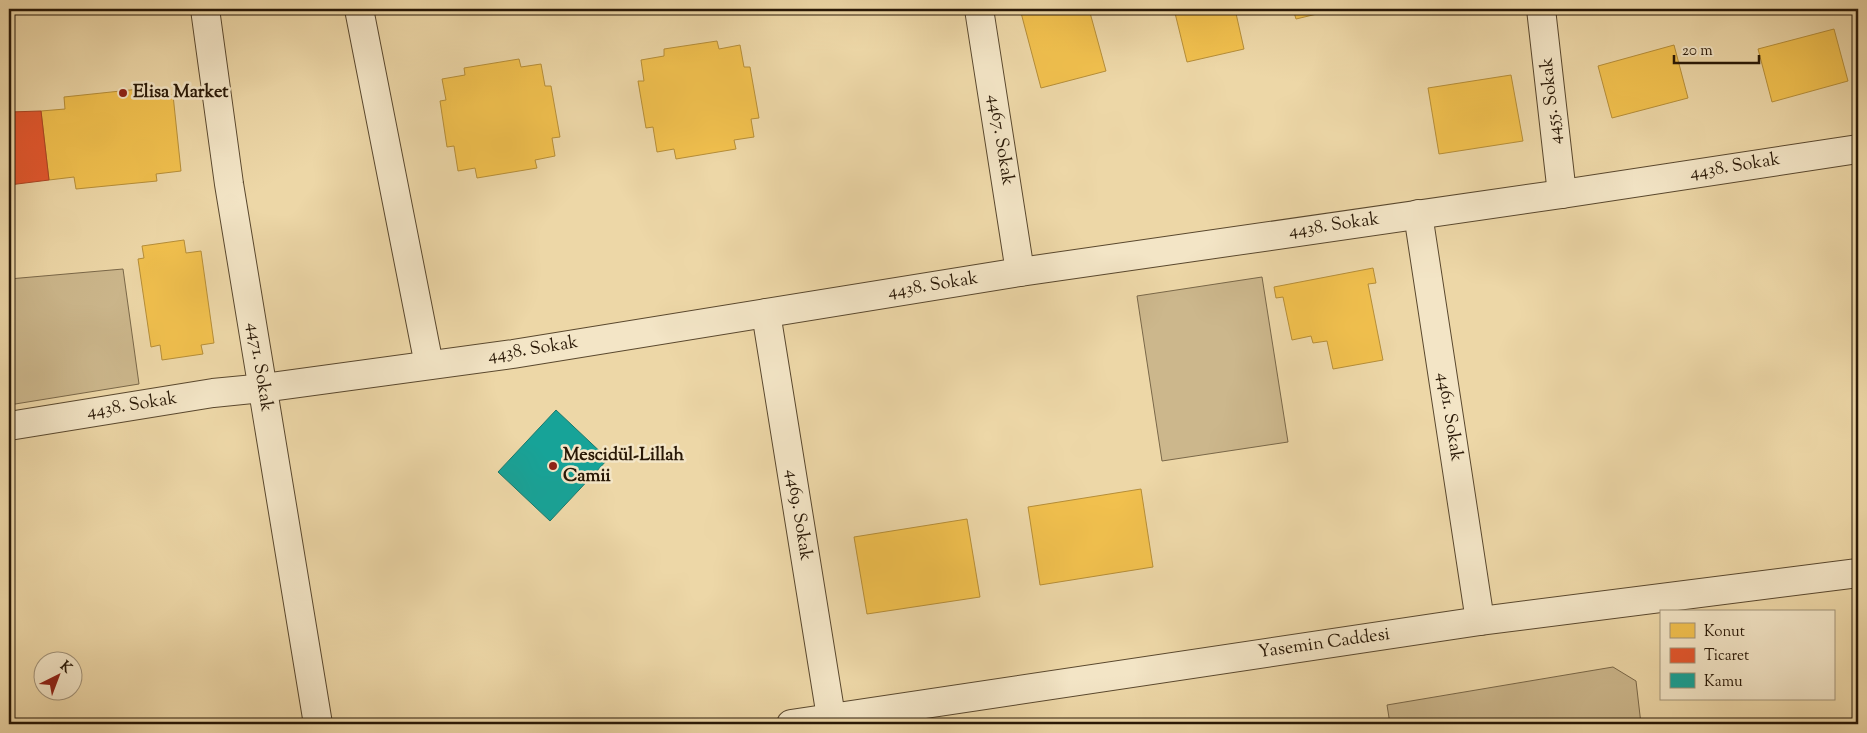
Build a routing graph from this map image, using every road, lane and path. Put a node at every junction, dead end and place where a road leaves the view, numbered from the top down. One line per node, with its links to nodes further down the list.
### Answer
1 (205, 9): 11 (street, 4471. Sokak)
2 (359, 9): 10 (street)
3 (979, 9): 8 (street, 4467. Sokak)
4 (1541, 9): 6 (street, 4455. Sokak)
5 (1858, 149): 6 (street, 4438. Sokak)
6 (1562, 194): 7 (street, 4438. Sokak)
7 (1418, 214): 8 (street, 4438. Sokak); 14 (street, 4461. Sokak)
8 (1020, 272): 9 (street, 4438. Sokak)
9 (766, 313): 10 (street, 4438. Sokak); 15 (street, 4469. Sokak)
10 (430, 365): 11 (street, 4438. Sokak)
11 (263, 388): 12 (street, 4438. Sokak); 16 (street, 4471. Sokak)
12 (9, 426)
13 (1858, 573): 14 (street, Yasemin Caddesi)
14 (1480, 621): 15 (street, Yasemin Caddesi)
15 (831, 717): 17 (street, Yasemin Caddesi)
16 (318, 724)
17 (791, 724)

